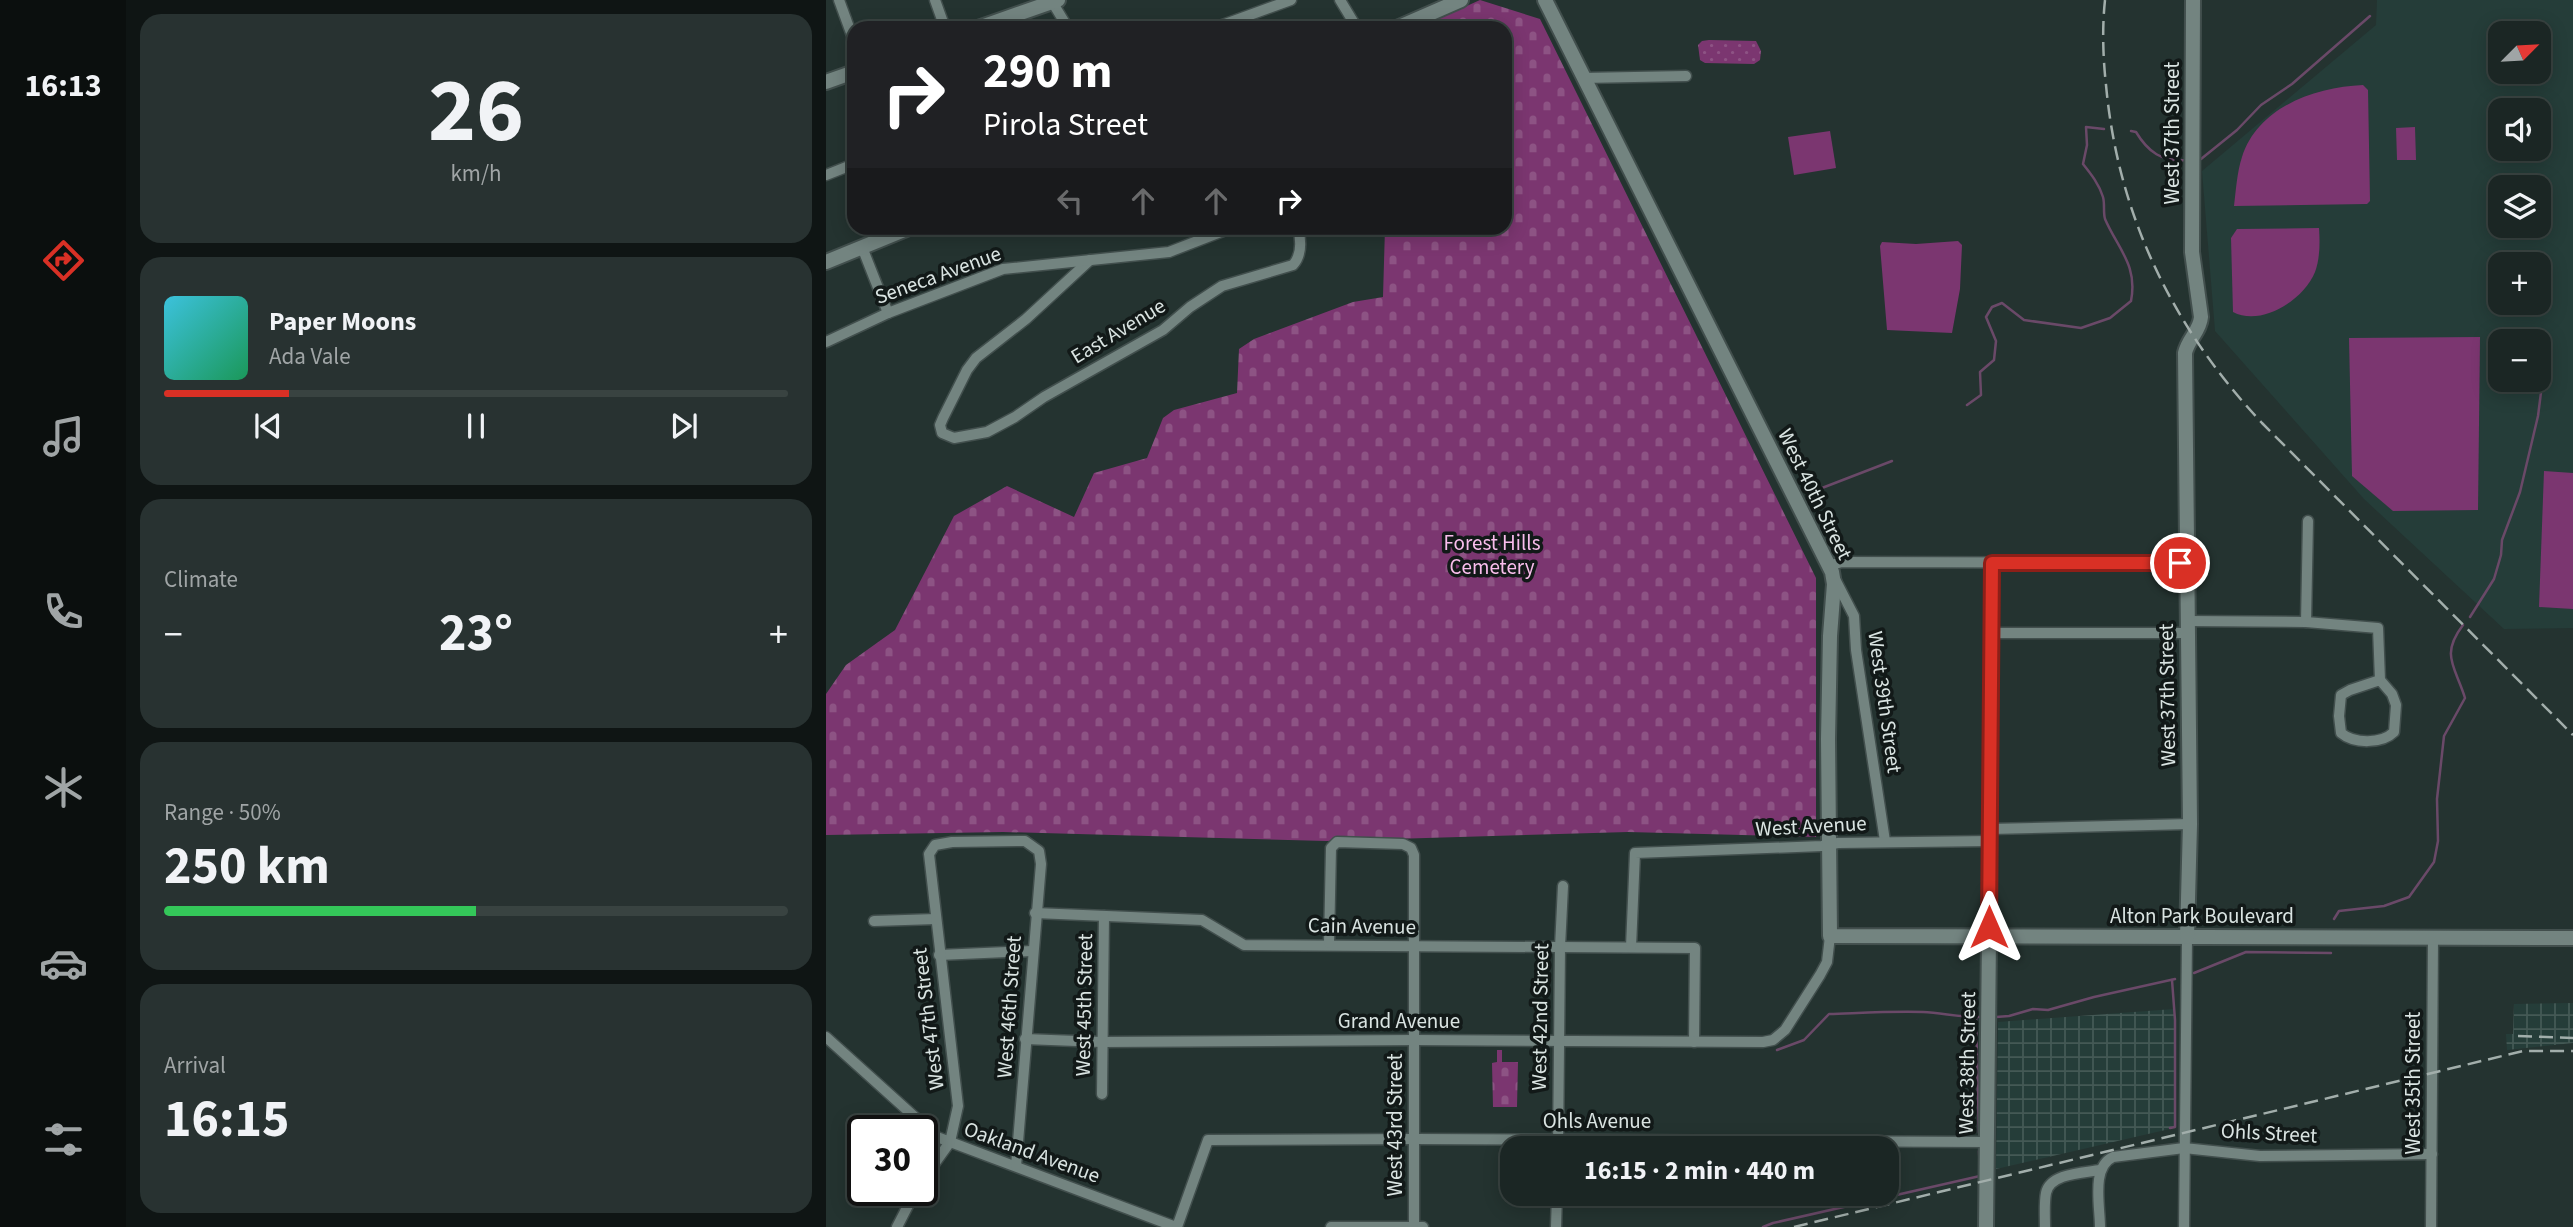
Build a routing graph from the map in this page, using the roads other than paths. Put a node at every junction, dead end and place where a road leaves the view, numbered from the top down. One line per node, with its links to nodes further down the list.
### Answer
1 (839, 0): 15 (street)
2 (935, 0): 9 (street)
3 (1291, 0): 12 (street)
4 (1340, 0): 13 (street)
5 (1461, 0): 14 (main road)
6 (1545, 0): 18 (main road, West 40th Street)
7 (2193, 0): 32 (main road, West 37th Street)
8 (1054, 1): 10 (main road); 11 (street)
9 (942, 21)
10 (998, 21)
11 (1064, 21)
12 (1233, 21)
13 (1353, 21)
14 (1413, 21)
15 (847, 22)
16 (847, 74): 19 (main road)
17 (1686, 76): 18 (street)
18 (1583, 78): 33 (main road, West 40th Street)
19 (826, 82)
20 (847, 167): 21 (street)
21 (826, 175)
22 (892, 235): 25 (main road)
23 (1213, 235): 26 (street, Seneca Avenue)
24 (1299, 235): 26 (street, East Avenue)
25 (862, 247): 27 (main road); 28 (street)
26 (1090, 260): 28 (street, Seneca Avenue)
27 (826, 262)
28 (888, 313): 29 (street, Seneca Avenue)
29 (826, 342)
30 (2308, 521): 34 (street)
31 (1992, 563): 32 (street); 33 (street); 36 (street, West 38th Street)
32 (2188, 563): 35 (main road, West 37th Street)
33 (1830, 569): 40 (street, West 39th Street); 42 (main road, West 40th Street)
34 (2306, 622): 35 (street); 37 (street)
35 (2188, 627): 36 (street); 38 (main road, West 37th Street)
36 (1993, 633): 39 (street, West 38th Street)
37 (2380, 680): 37 (street)
38 (2190, 824): 39 (street); 51 (main road, West 37th Street)
39 (1990, 829): 41 (street, West 38th Street)
40 (1885, 841): 41 (street, West Avenue); 42 (street, West Avenue)
41 (1989, 841): 50 (street, West 38th Street)
42 (1830, 844): 49 (main road, West 40th Street); 57 (street, West Avenue)
43 (935, 845): 45 (street, West 46th Street); 47 (street, West 47th Street)
44 (1563, 886): 56 (street, West 42nd Street)
45 (1035, 913): 46 (street, Cain Avenue); 58 (street, West 46th Street)
46 (1104, 916): 54 (street, Cain Avenue); 64 (street, West 45th Street)
47 (936, 919): 48 (street); 59 (street, West 47th Street)
48 (874, 921)
49 (1830, 936): 50 (main road, Alton Park Boulevard); 63 (street, West 40th Street)
50 (1989, 936): 51 (main road, Alton Park Boulevard); 73 (main road, West 38th Street)
51 (2187, 937): 52 (main road, Alton Park Boulevard); 74 (street, West 37th Street)
52 (2433, 938): 53 (main road, Alton Park Boulevard); 75 (street, West 35th Street)
53 (2573, 938)
54 (1329, 943): 55 (street, Cain Avenue); 55 (street, West 43rd Street)
55 (1416, 946): 56 (street, Cain Avenue); 62 (street, West 43rd Street)
56 (1560, 947): 57 (street, Cain Avenue); 65 (street, West 42nd Street)
57 (1631, 947): 66 (street, Cain Avenue)
58 (1032, 951): 59 (street); 61 (street, West 46th Street)
59 (939, 955): 70 (street, West 47th Street)
60 (826, 1037): 70 (street, Oakland Avenue)
61 (1026, 1039): 64 (street, Grand Avenue); 78 (street, West 46th Street)
62 (1415, 1040): 64 (street, Grand Avenue); 65 (street, Grand Avenue); 69 (street, West 43rd Street)
63 (1773, 1040): 66 (street, Grand Avenue)
64 (1102, 1042): 67 (street, West 45th Street)
65 (1559, 1042): 66 (street, Grand Avenue); 68 (street, West 42nd Street)
66 (1695, 1042)
67 (1102, 1094)
68 (1558, 1136)
69 (1415, 1139): 71 (street, Ohls Avenue); 82 (street, Ohls Avenue); 84 (street, West 43rd Street)
70 (950, 1142): 76 (street, West 47th Street); 78 (street, Oakland Avenue)
71 (1500, 1142)
72 (1899, 1142): 73 (street, Ohls Avenue)
73 (1987, 1142): 87 (main road, West 38th Street)
74 (2184, 1148): 75 (street, Ohls Street); 77 (street, Ohls Street); 90 (street, West 37th Street)
75 (2432, 1154): 91 (street, West 35th Street)
76 (938, 1159)
77 (2102, 1165): 88 (street, Ohls Street); 89 (street)
78 (1016, 1166): 82 (street, Oakland Avenue)
79 (908, 1206): 81 (street)
80 (1557, 1206): 86 (street)
81 (897, 1227)
82 (1176, 1227)
83 (1331, 1227): 84 (street)
84 (1414, 1227): 85 (street)
85 (1423, 1227)
86 (1556, 1227)
87 (1986, 1227)
88 (2045, 1227)
89 (2100, 1227)
90 (2184, 1227)
91 (2431, 1227)

